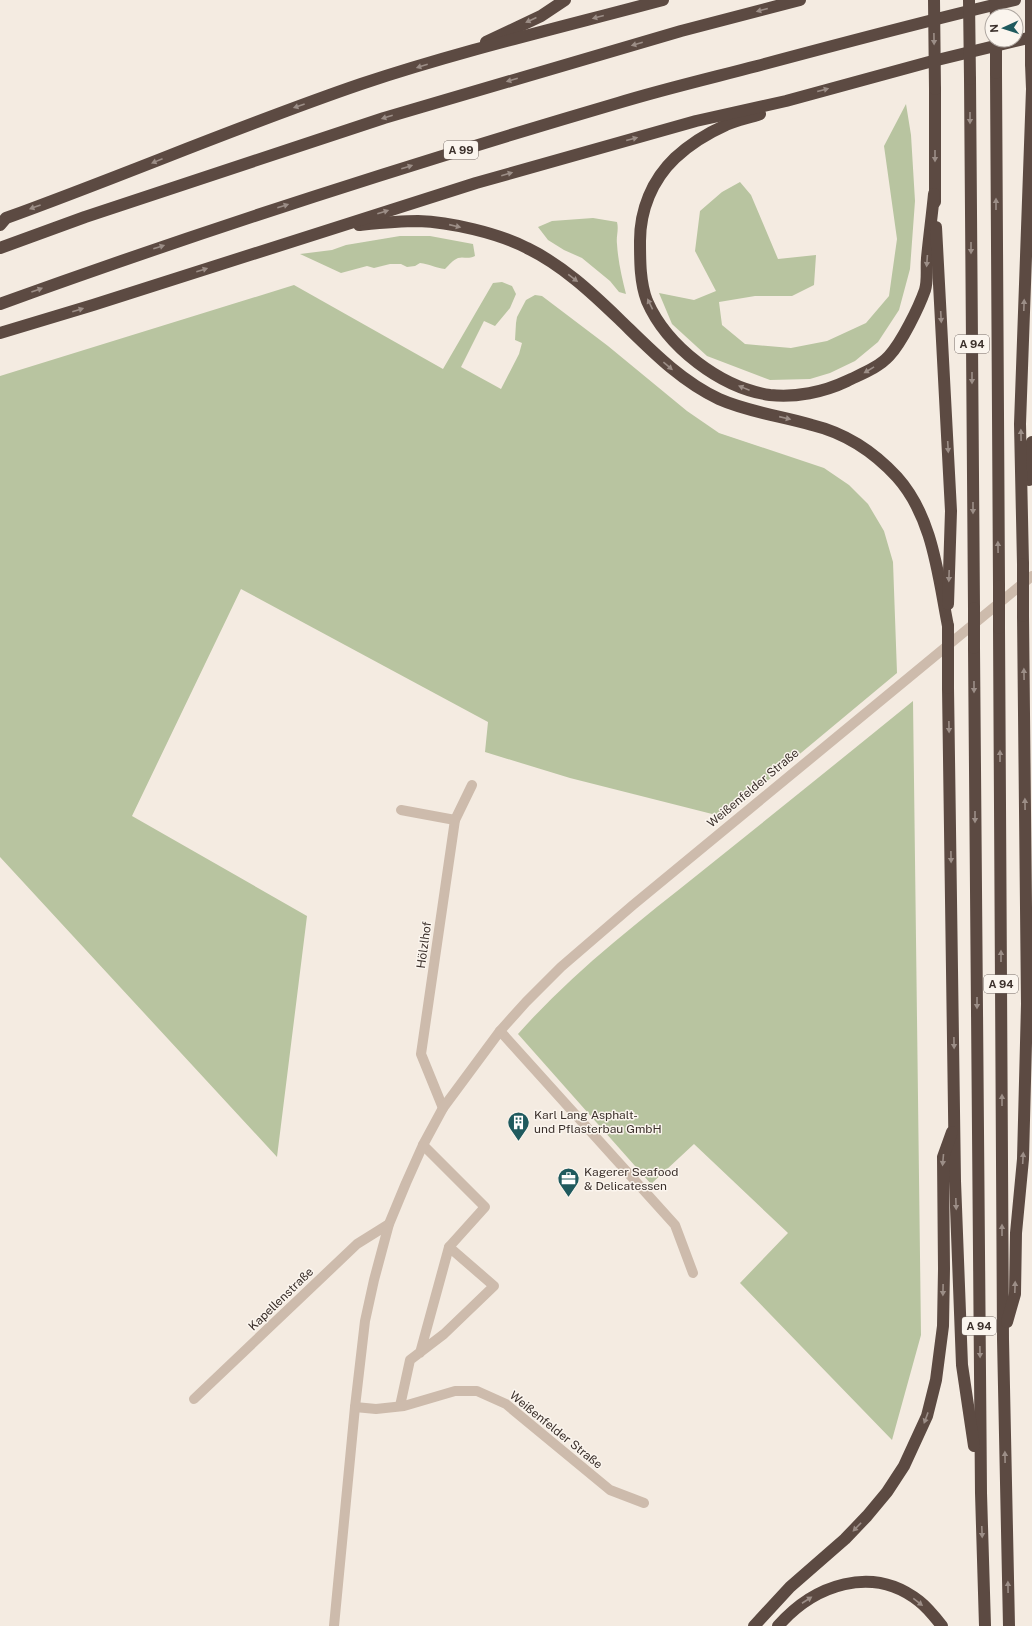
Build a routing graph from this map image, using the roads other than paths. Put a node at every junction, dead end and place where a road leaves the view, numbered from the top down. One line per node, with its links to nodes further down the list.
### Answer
1 (565, 0): 10 (highway, one-way to 10)
2 (663, 0): 10 (highway, one-way to 10)
3 (800, 0): 17 (highway, one-way to 17)
4 (934, 0): 14 (highway, one-way to 14, bridge)
5 (969, 0): 39 (highway, A 94, one-way to 39, bridge)
6 (1015, 0): 18 (highway, A 99, one-way to 6)
7 (1031, 0): 11 (highway, bridge)
8 (1032, 37): 13 (highway, one-way to 8)
9 (996, 48): 34 (highway, A 94, one-way to 9, bridge)
10 (460, 54): 15 (highway, one-way to 15)
11 (1031, 64): 12 (highway)
12 (1032, 90): 21 (highway, one-way to 12)
13 (786, 100): 14 (highway, one-way to 13); 16 (highway, one-way to 13)
14 (934, 194): 23 (highway, one-way to 23)
15 (0, 225)
16 (332, 228): 19 (highway, one-way to 16); 23 (highway, one-way to 23)
17 (0, 248)
18 (0, 304)
19 (0, 333)
20 (1032, 442): 21 (highway)
21 (1023, 516): 34 (highway, one-way to 21, bridge)
22 (1032, 576): 27 (street, Weißenfelder Straße)
23 (948, 626): 29 (highway, one-way to 29, bridge)
24 (472, 785): 26 (street, Hölzlhof)
25 (400, 810): 26 (street)
26 (455, 820): 28 (street, Hölzlhof)
27 (500, 1031): 28 (street, Weißenfelder Straße); 33 (street)
28 (443, 1108): 30 (street, Weißenfelder Straße)
29 (955, 1123): 39 (highway, one-way to 39); 42 (highway, one-way to 42)
30 (423, 1145): 31 (street, Weißenfelder Straße); 32 (street)
31 (389, 1224): 36 (street, Kapellenstraße); 38 (street, Weißenfelder Straße)
32 (449, 1247): 35 (street); 35 (street)
33 (693, 1274)
34 (1003, 1339): 46 (highway, A 94, one-way to 34)
35 (420, 1353): 37 (street)
36 (194, 1399)
37 (400, 1406): 38 (street, Weißenfelder Straße); 40 (street, Weißenfelder Straße)
38 (355, 1407): 41 (street, Weißenfelder Straße)
39 (981, 1493): 45 (highway, A 94, one-way to 45)
40 (644, 1503)
41 (334, 1626)
42 (754, 1626)
43 (778, 1626): 44 (highway, one-way to 44)
44 (942, 1626)
45 (985, 1626)
46 (1009, 1626)

